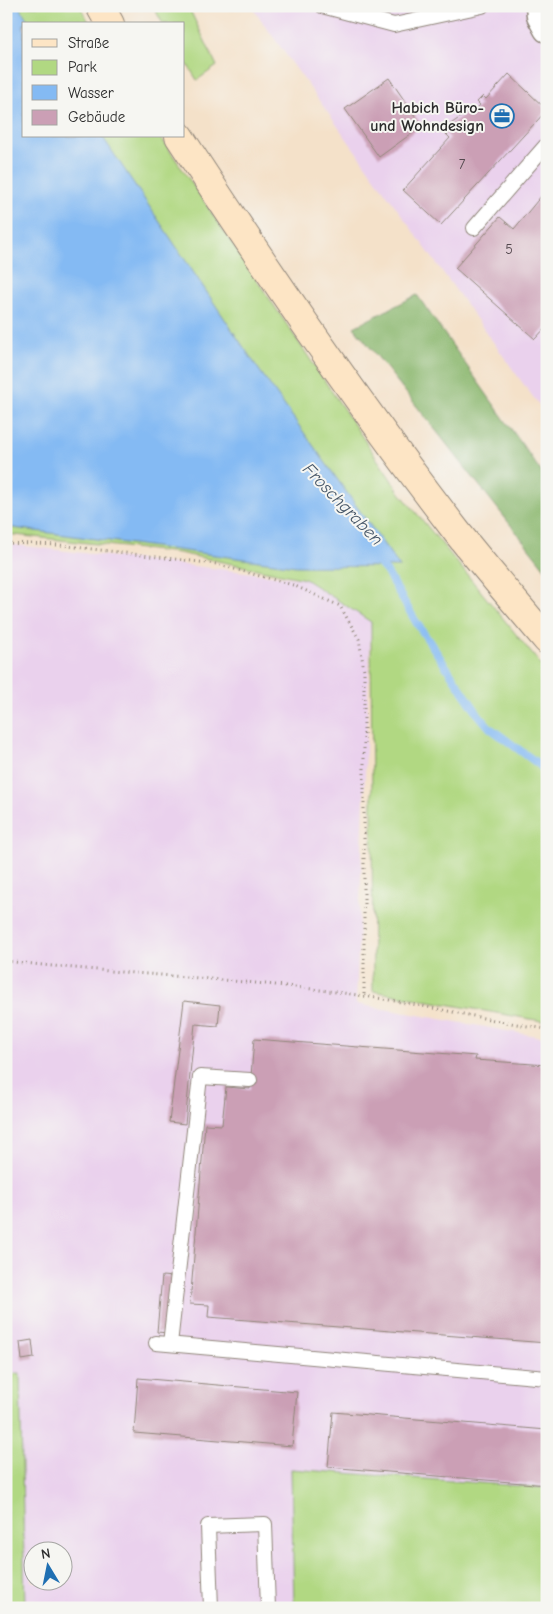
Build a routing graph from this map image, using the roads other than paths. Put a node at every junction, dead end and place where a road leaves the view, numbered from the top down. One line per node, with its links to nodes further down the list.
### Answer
1 (100, 6): 5 (main road)
2 (322, 6): 3 (lane)
3 (482, 6)
4 (539, 6): 6 (street)
5 (109, 22)
6 (547, 29)
7 (179, 138): 10 (main road)
8 (547, 144): 9 (lane)
9 (474, 228)
10 (547, 640)
11 (250, 1080): 13 (lane)
12 (156, 1343): 13 (lane)
13 (170, 1344): 14 (lane)
14 (547, 1378)
15 (211, 1608): 16 (lane)
16 (268, 1608)

